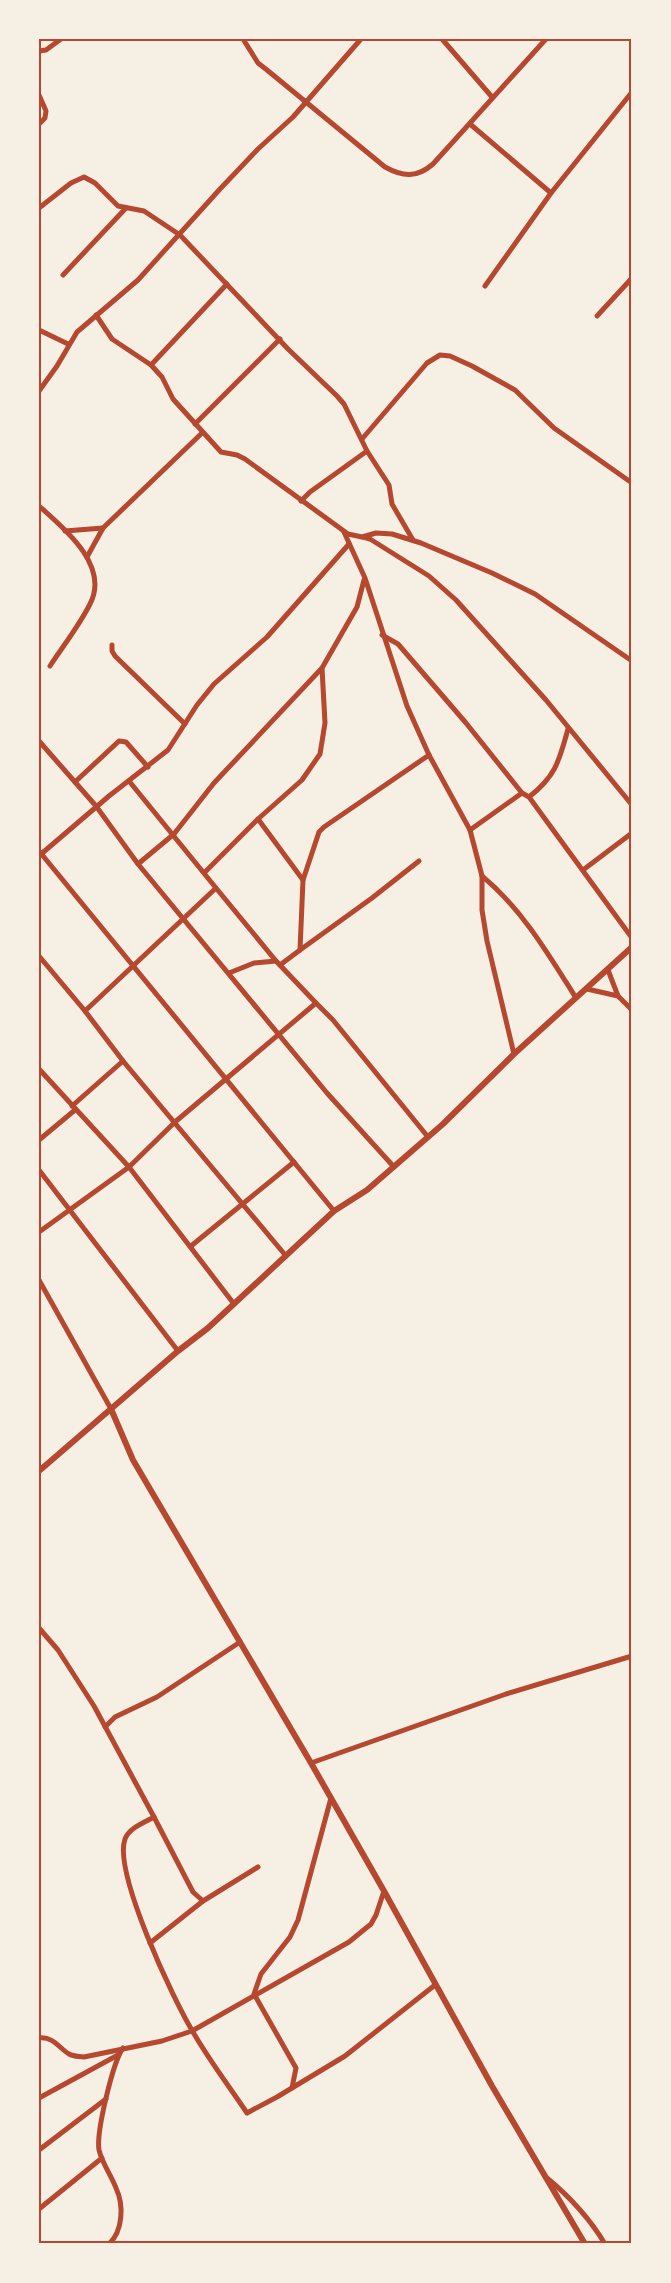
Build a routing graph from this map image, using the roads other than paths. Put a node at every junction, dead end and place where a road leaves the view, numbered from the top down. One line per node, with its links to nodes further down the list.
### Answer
1 (61, 39): 6 (street)
2 (243, 39): 10 (street)
3 (361, 39): 10 (street)
4 (442, 39): 9 (street)
5 (546, 39): 9 (street)
6 (39, 51)
7 (632, 92): 13 (street)
8 (39, 95): 11 (street)
9 (492, 98): 12 (street)
10 (306, 103): 12 (street); 16 (street)
11 (39, 124)
12 (470, 124): 13 (street)
13 (551, 193): 20 (street)
14 (39, 208): 15 (street)
15 (126, 208): 16 (street); 17 (street)
16 (180, 235): 19 (street); 21 (street)
17 (63, 275)
18 (632, 278): 22 (street)
19 (227, 284): 24 (street); 26 (street)
20 (485, 286)
21 (96, 315): 25 (street); 26 (street)
22 (597, 316)
23 (39, 330): 25 (street)
24 (280, 339): 28 (street); 30 (street)
25 (68, 344): 27 (street)
26 (152, 365): 28 (street)
27 (39, 391)
28 (195, 424): 29 (street)
29 (201, 433): 33 (street); 35 (street)
30 (362, 439): 31 (street); 32 (street)
31 (367, 451): 33 (street); 39 (street)
32 (632, 483)
33 (301, 501): 36 (street)
34 (39, 506): 37 (street)
35 (103, 528): 37 (street); 41 (street)
36 (343, 530): 38 (street); 40 (street)
37 (65, 531): 41 (street)
38 (362, 537): 39 (street); 49 (street)
39 (414, 540): 45 (street)
40 (349, 544): 42 (street); 48 (street)
41 (87, 557): 46 (street)
42 (365, 578): 43 (street); 47 (street)
43 (382, 635): 51 (street); 55 (street)
44 (112, 645): 48 (street)
45 (632, 661)
46 (50, 666)
47 (322, 668): 59 (street); 62 (street)
48 (185, 724): 52 (street)
49 (568, 729): 56 (street); 57 (street)
50 (39, 741): 54 (street)
51 (429, 755): 60 (street); 69 (street)
52 (148, 767): 53 (street); 54 (street)
53 (129, 781): 58 (street); 62 (street)
54 (75, 782): 58 (street)
55 (522, 793): 56 (street); 60 (street)
56 (529, 797): 66 (street)
57 (632, 805)
58 (96, 806): 63 (street); 65 (street)
59 (258, 819): 67 (street); 69 (street)
60 (470, 830): 68 (street)
61 (632, 833): 66 (street)
62 (174, 834): 65 (street); 67 (street)
63 (40, 854): 77 (street)
64 (419, 861): 74 (street)
65 (138, 864): 71 (street)
66 (583, 870): 72 (street)
67 (205, 872): 70 (street)
68 (482, 876): 82 (street); 87 (street)
69 (303, 880): 74 (street)
70 (216, 888): 71 (street); 76 (street)
71 (183, 919): 77 (street); 79 (street)
72 (632, 938)
73 (632, 947): 78 (street)
74 (300, 950): 76 (street)
75 (39, 956): 85 (street)
76 (278, 963): 79 (street); 83 (street)
77 (132, 965): 85 (street); 90 (street)
78 (608, 970): 80 (street); 81 (street)
79 (229, 973): 86 (street)
80 (587, 988): 81 (street); 82 (street)
81 (618, 996): 84 (street)
82 (576, 998): 87 (street)
83 (316, 1003): 86 (street); 93 (street)
84 (632, 1010)
85 (85, 1011): 88 (street)
86 (279, 1033): 90 (street); 97 (street)
87 (514, 1054): 93 (street)
88 (123, 1061): 91 (street); 92 (street)
89 (39, 1069): 91 (street)
90 (226, 1078): 92 (street); 95 (street)
91 (73, 1108): 94 (street); 96 (street)
92 (175, 1122): 96 (street); 99 (street)
93 (428, 1137): 97 (street)
94 (39, 1140)
95 (294, 1162): 99 (street); 101 (street)
96 (129, 1167): 100 (street); 103 (street)
97 (394, 1167): 101 (street)
98 (39, 1170): 100 (street)
99 (242, 1203): 103 (street); 104 (street)
100 (69, 1211): 102 (street); 107 (street)
101 (334, 1211): 104 (street)
102 (39, 1232)
103 (191, 1246): 106 (street)
104 (286, 1256): 106 (street)
105 (39, 1280): 108 (street)
106 (234, 1304): 107 (street)
107 (178, 1351): 108 (street)
108 (111, 1409): 109 (street); 111 (street)
109 (39, 1471)
110 (39, 1628): 113 (street)
111 (240, 1642): 113 (street); 114 (street)
112 (632, 1656): 114 (street)
113 (105, 1727): 116 (street)
114 (311, 1763): 115 (street)
115 (331, 1798): 118 (street); 122 (street)
116 (154, 1817): 119 (street); 120 (street)
117 (258, 1867): 119 (street)
118 (384, 1891): 121 (street); 122 (street)
119 (203, 1901): 120 (street)
120 (150, 1943): 123 (street)
121 (435, 1985): 127 (street); 132 (street)
122 (254, 1994): 123 (street); 127 (street)
123 (192, 2031): 125 (street); 127 (street)
124 (39, 2038): 125 (street)
125 (123, 2048): 126 (street)
126 (118, 2055): 128 (street); 129 (street)
127 (292, 2088)
128 (39, 2098)
129 (106, 2099): 130 (street); 131 (street)
130 (39, 2150)
131 (102, 2158): 133 (street); 134 (street)
132 (544, 2175): 135 (street); 136 (street)
133 (39, 2210)
134 (109, 2244)
135 (585, 2244)
136 (605, 2244)

